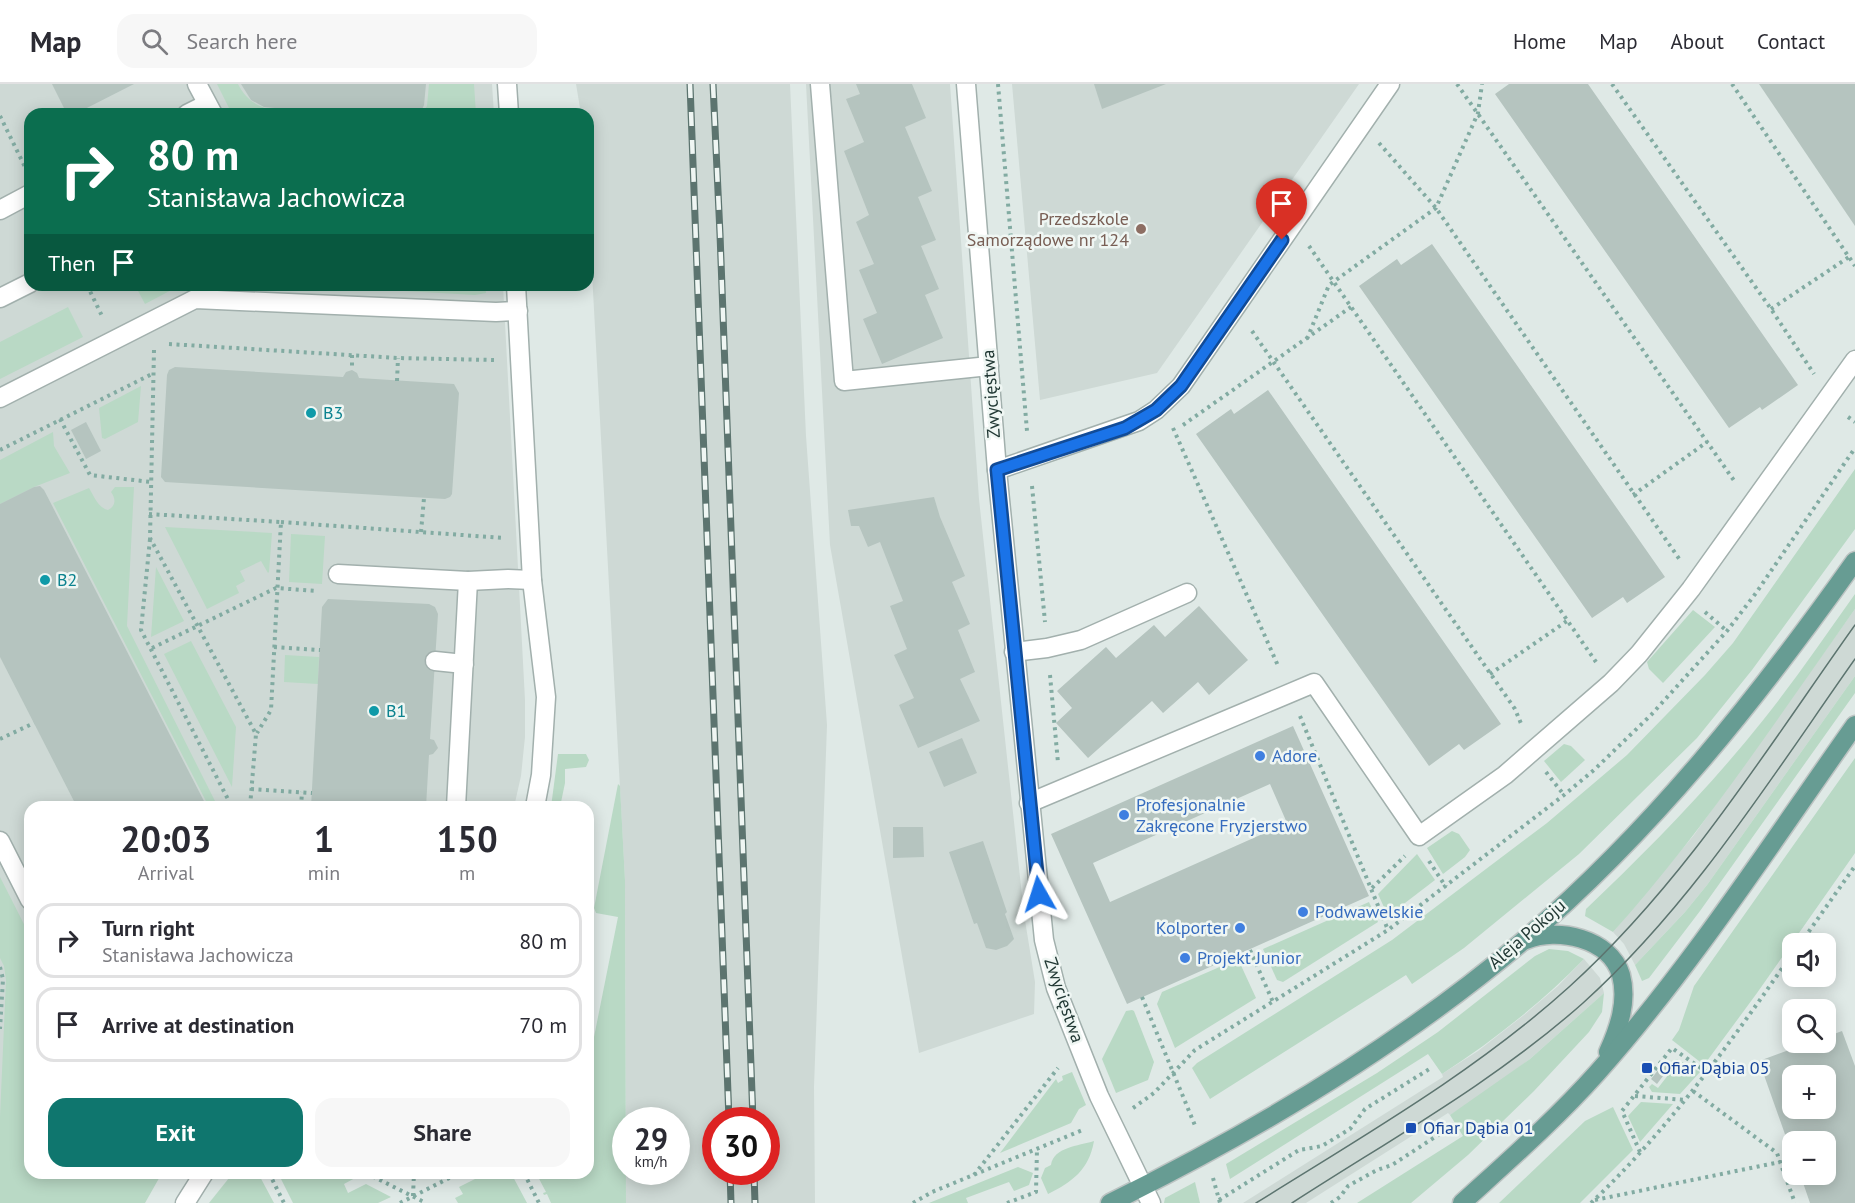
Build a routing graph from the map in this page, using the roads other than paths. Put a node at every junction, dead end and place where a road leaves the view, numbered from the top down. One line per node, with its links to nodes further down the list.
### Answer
1 (197, 84): 6 (street)
2 (507, 84): 7 (street)
3 (819, 84): 15 (street)
4 (966, 84): 15 (street, Zwycięstwa)
5 (1390, 84): 17 (street)
6 (209, 108)
7 (509, 108)
8 (24, 197): 9 (street)
9 (0, 210)
10 (24, 286): 12 (street)
11 (516, 291): 13 (street)
12 (0, 298)
13 (518, 311): 16 (street); 20 (street)
14 (1855, 360): 29 (street)
15 (988, 366): 17 (street, Zwycięstwa)
16 (0, 398)
17 (997, 470): 23 (street, Zwycięstwa)
18 (1855, 561): 32 (main road, Aleja Pokoju)
19 (338, 574): 21 (street)
20 (532, 580): 21 (street); 28 (street)
21 (468, 581): 25 (street)
22 (1187, 593): 23 (street)
23 (1014, 652): 29 (street, Zwycięstwa)
24 (435, 661): 25 (street)
25 (464, 664): 27 (street)
26 (1855, 725): 33 (main road)
27 (456, 801)
28 (536, 801)
29 (1029, 803): 35 (street, Zwycięstwa)
30 (0, 841): 31 (street)
31 (24, 888)
32 (1522, 941): 33 (main road); 35 (main road, Aleja Pokoju)
33 (1596, 1074): 38 (main road)
34 (199, 1179): 36 (street)
35 (1147, 1195): 37 (main road, Aleja Pokoju)
36 (184, 1203)
37 (1110, 1203)
38 (1462, 1203)

